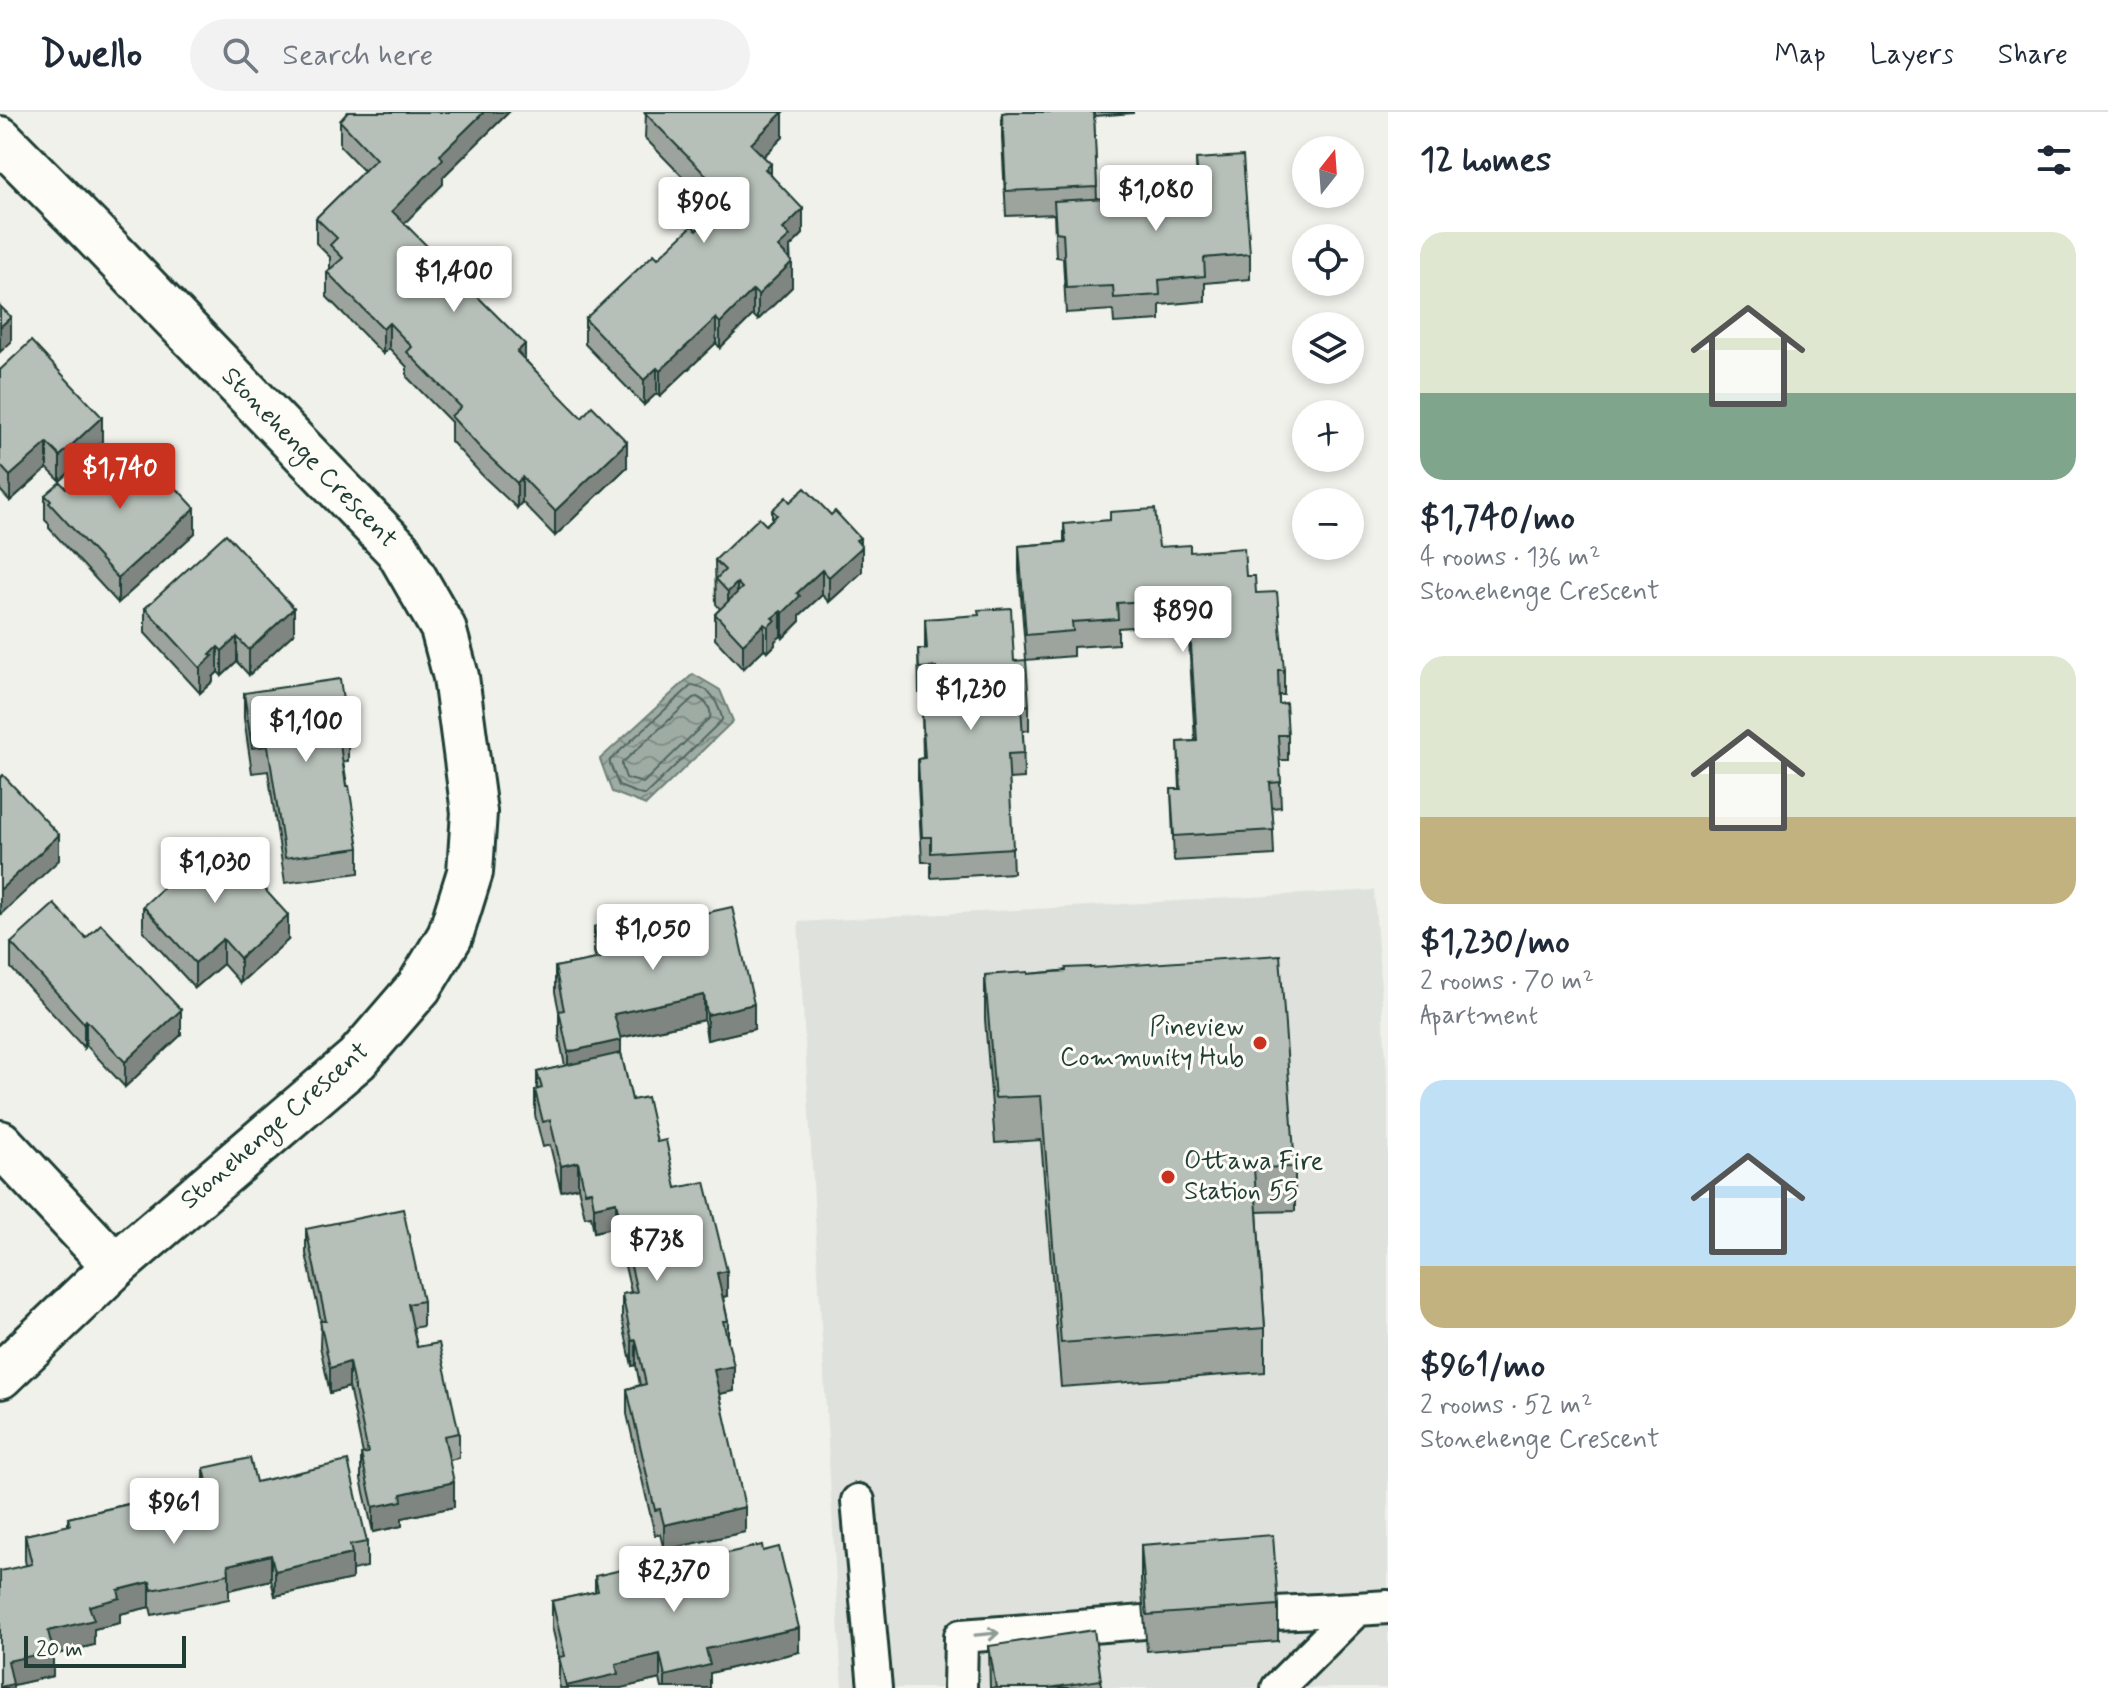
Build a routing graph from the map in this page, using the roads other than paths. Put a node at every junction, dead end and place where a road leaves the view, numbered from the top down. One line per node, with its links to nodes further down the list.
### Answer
1 (0, 139): 3 (street, Stonehenge Crescent)
2 (0, 1143): 3 (street)
3 (115, 1266): 4 (street, Stonehenge Crescent)
4 (0, 1376)
5 (858, 1501): 9 (lane)
6 (1372, 1608): 7 (lane); 11 (lane)
7 (1276, 1613)
8 (1144, 1622): 10 (lane, one-way to 8)
9 (875, 1688)
10 (960, 1688)
11 (1278, 1688)

